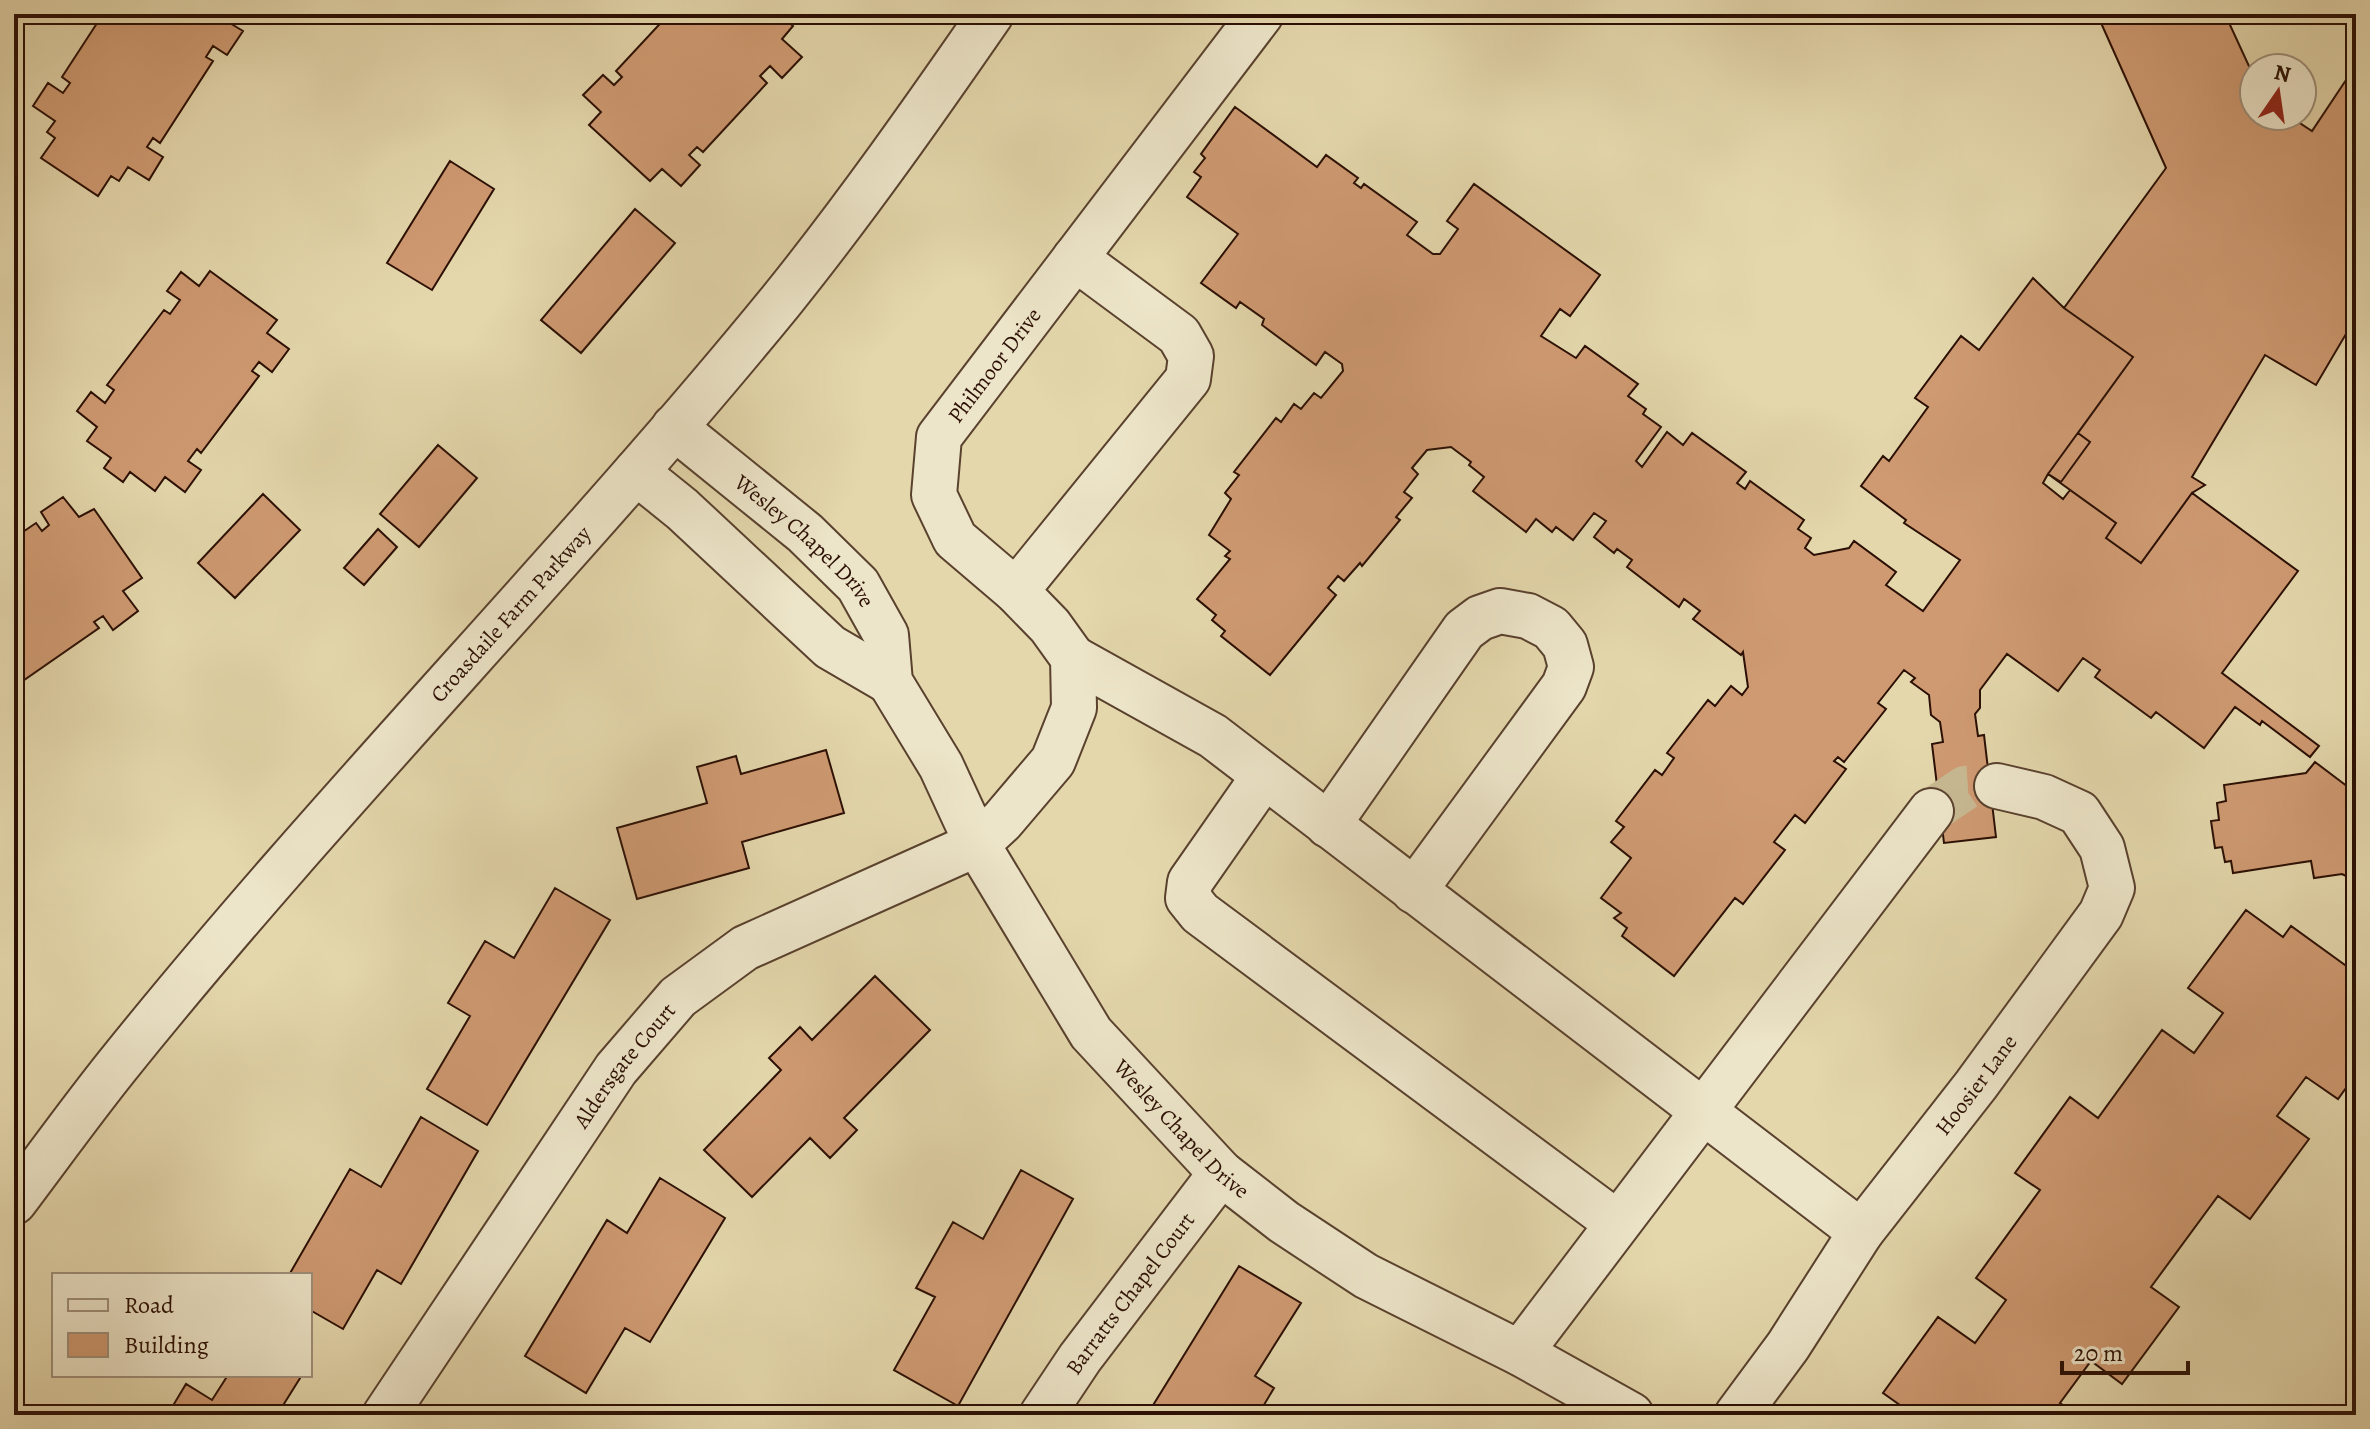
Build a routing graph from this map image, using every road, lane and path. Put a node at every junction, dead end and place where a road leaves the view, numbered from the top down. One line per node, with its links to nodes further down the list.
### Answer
1 (991, 14): 4 (street, Croasdaile Farm Parkway)
2 (1261, 14): 3 (street, Philmoor Drive)
3 (1075, 258): 8 (street, Philmoor Drive); 8 (street)
4 (674, 427): 5 (street, Croasdaile Farm Parkway); 6 (street, Wesley Chapel Drive)
5 (636, 472): 7 (street, Wesley Chapel Drive); 19 (street, Croasdaile Farm Parkway)
6 (812, 541): 7 (street); 10 (street, Wesley Chapel Drive)
7 (769, 589): 10 (street, Wesley Chapel Drive)
8 (1016, 591): 9 (street, Philmoor Drive)
9 (1073, 658): 11 (street); 15 (street)
10 (890, 682): 15 (street, Wesley Chapel Drive)
11 (1264, 776): 14 (street); 20 (street)
12 (1997, 786): 21 (street, Hoosier Lane)
13 (1931, 811): 17 (street)
14 (1328, 825): 16 (street); 16 (street)
15 (977, 844): 18 (street, Wesley Chapel Drive); 23 (street, Aldersgate Court)
16 (1414, 891): 17 (street)
17 (1704, 1109): 20 (street); 21 (street)
18 (1221, 1173): 22 (street, Wesley Chapel Drive); 24 (street, Barratts Chapel Court)
19 (14, 1202)
20 (1617, 1223): 22 (street)
21 (1861, 1232): 26 (street, Hoosier Lane)
22 (1520, 1353): 25 (street, Wesley Chapel Drive)
23 (385, 1415)
24 (1042, 1415)
25 (1631, 1415)
26 (1737, 1415)

